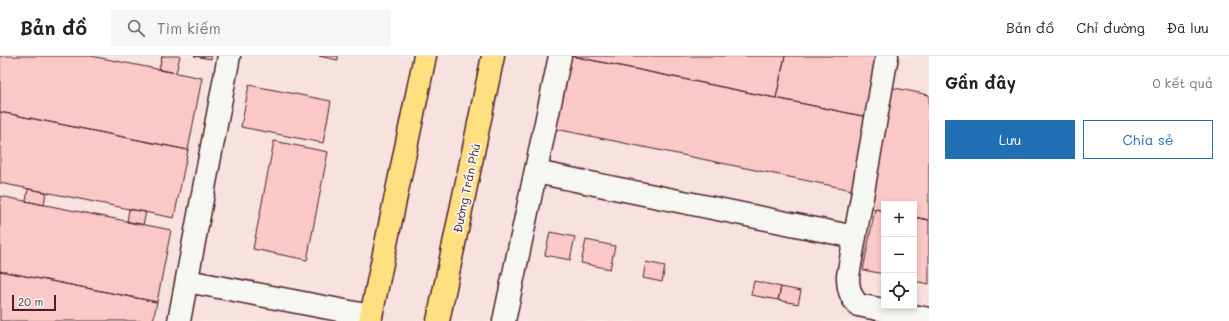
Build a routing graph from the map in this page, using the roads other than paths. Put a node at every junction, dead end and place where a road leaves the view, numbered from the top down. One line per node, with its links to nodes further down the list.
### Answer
1 (229, 56): 8 (lane)
2 (425, 56): 9 (main road)
3 (493, 56): 12 (main road, Đường Trần Phú)
4 (560, 56): 6 (lane)
5 (887, 56): 7 (lane)
6 (536, 172): 7 (lane); 13 (lane)
7 (855, 237): 10 (lane)
8 (187, 281): 9 (lane); 11 (lane)
9 (370, 319)
10 (929, 319)
11 (179, 321)
12 (438, 321)
13 (504, 321)

